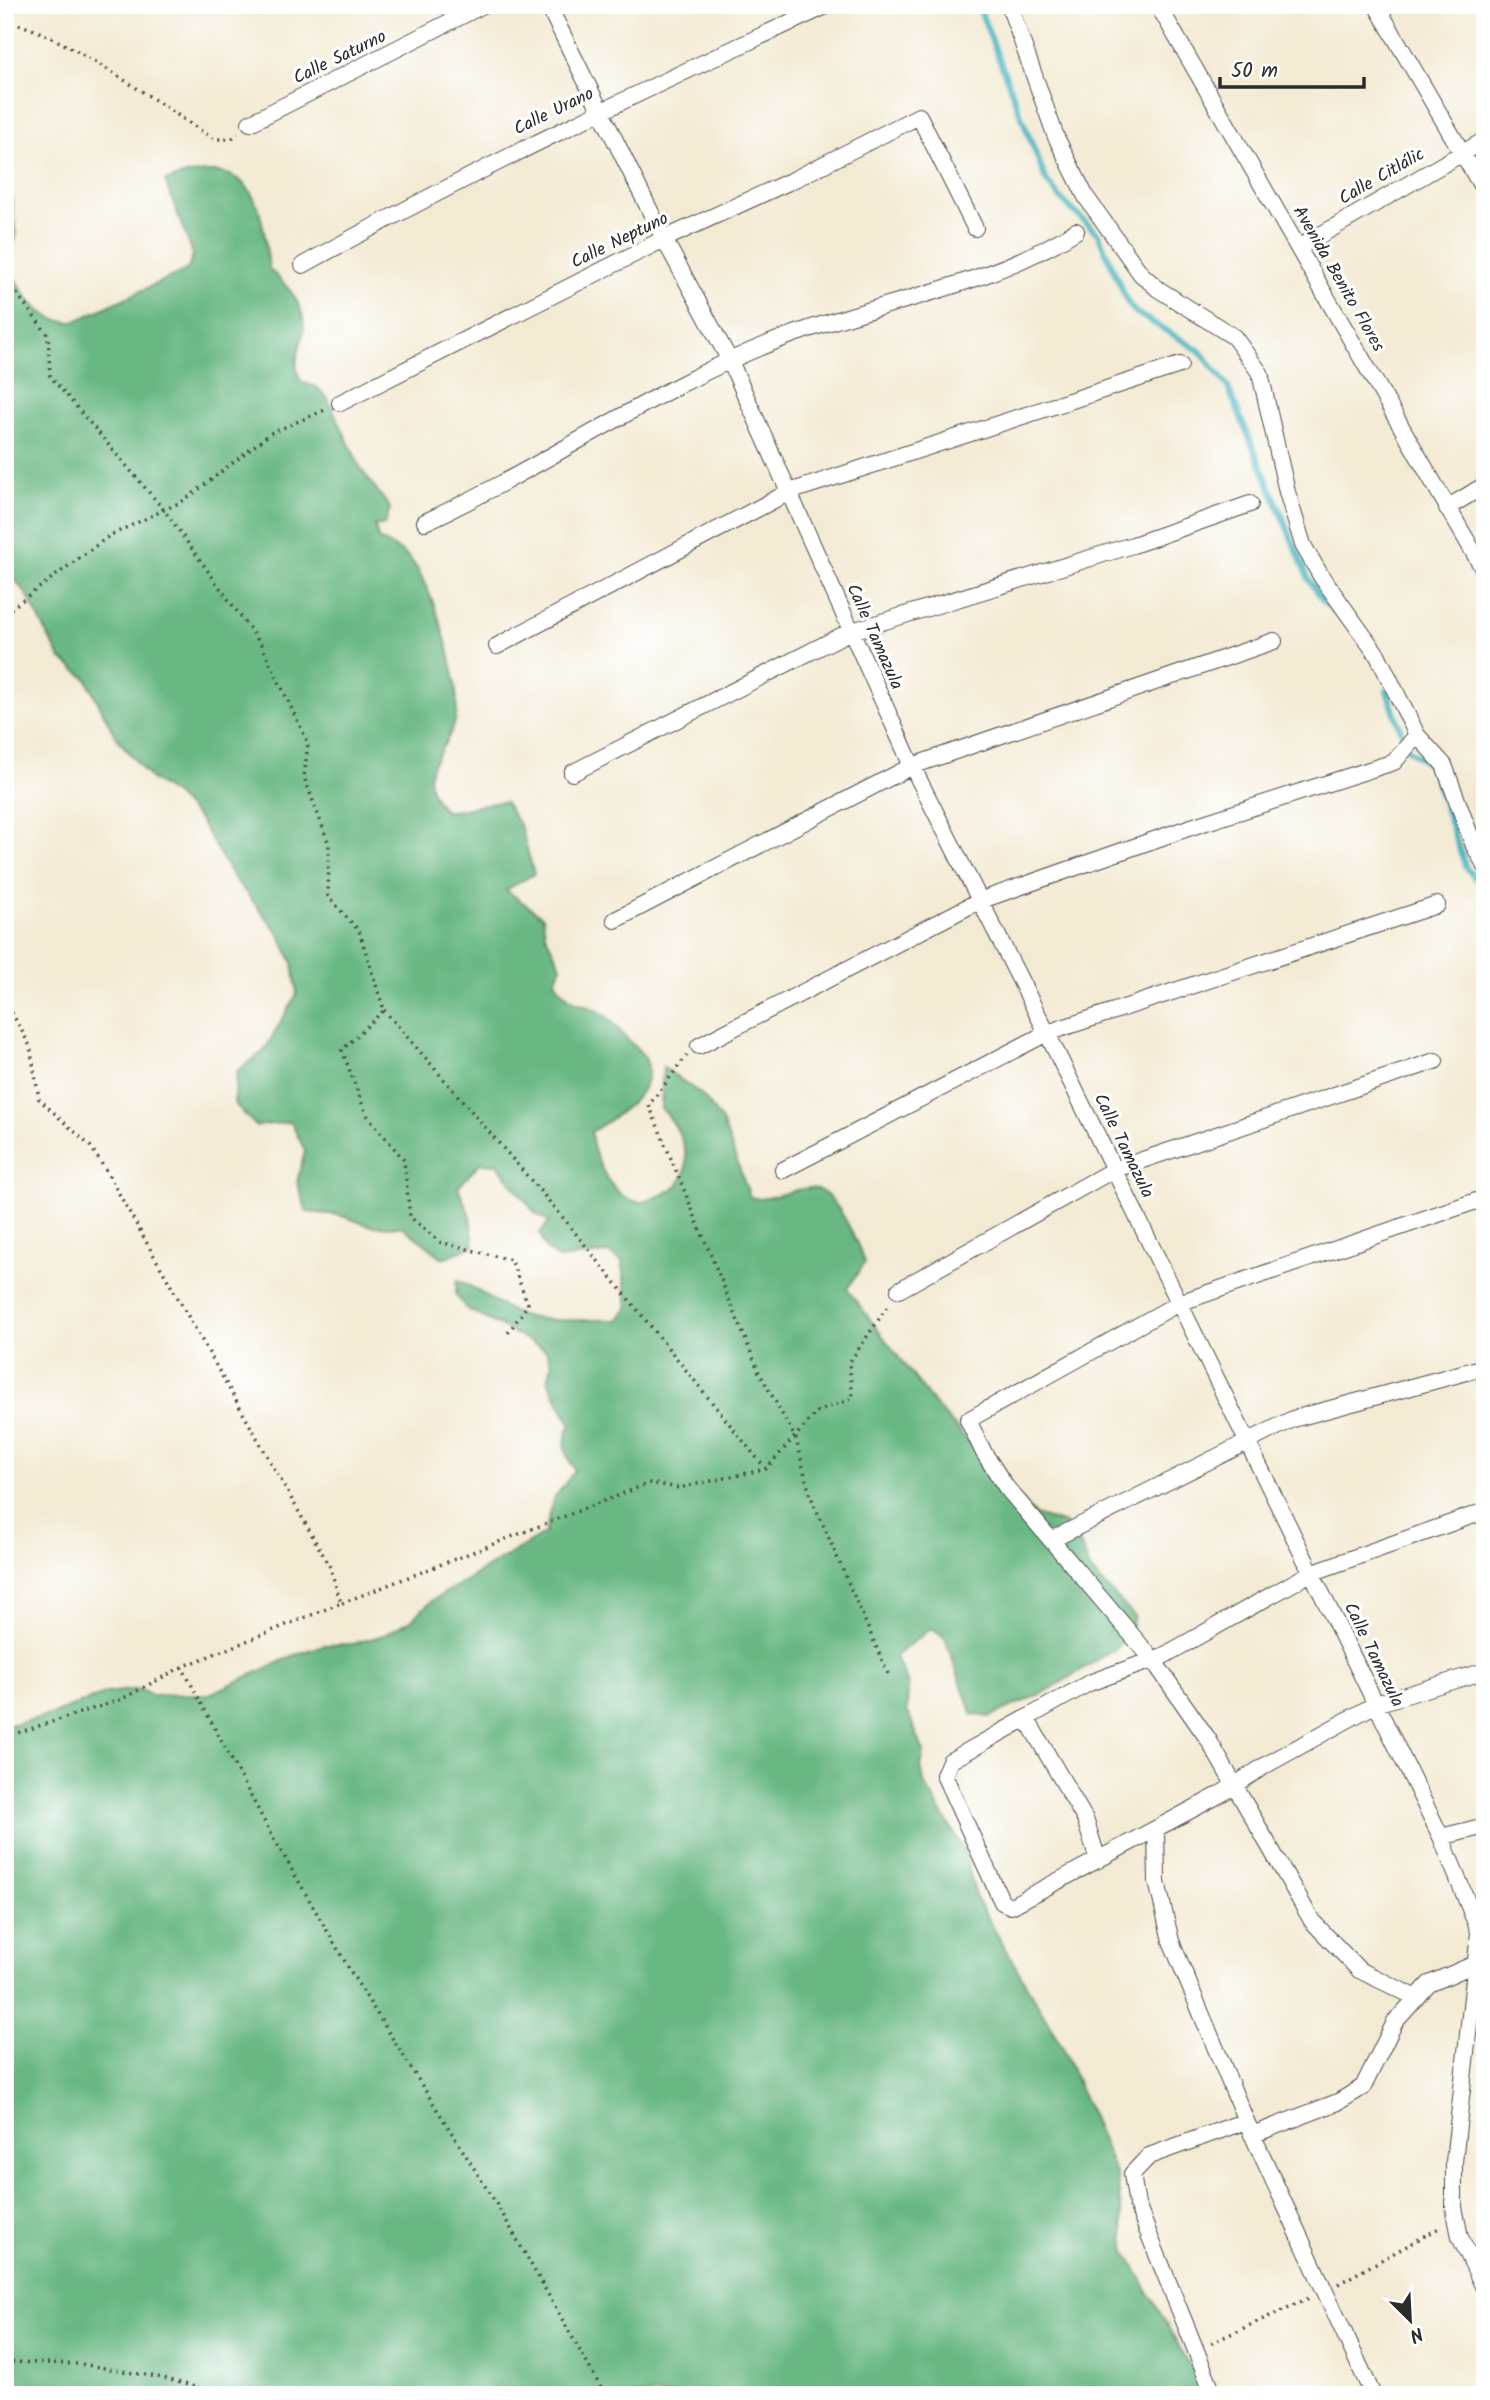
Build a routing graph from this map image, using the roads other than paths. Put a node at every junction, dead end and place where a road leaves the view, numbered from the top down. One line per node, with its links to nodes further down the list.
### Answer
1 (483, 5): 8 (street, Calle Saturno)
2 (548, 5): 7 (street, Calle Tamazula)
3 (828, 5): 7 (street, Calle Urano)
4 (1009, 5): 29 (street)
5 (1158, 5): 15 (street, Avenida Benito Flores)
6 (1376, 5): 10 (street)
7 (602, 110): 14 (street, Calle Tamazula); 16 (street, Calle Urano)
8 (250, 123)
9 (1485, 140): 10 (street, Calle Citlálic)
10 (1462, 153): 11 (street); 15 (street, Calle Citlálic)
11 (1485, 192)
12 (975, 228): 14 (street, Calle Neptuno)
13 (1076, 231): 17 (street)
14 (664, 239): 17 (street, Calle Tamazula); 19 (street, Calle Neptuno)
15 (1298, 248): 23 (street, Avenida Benito Flores)
16 (303, 265)
17 (730, 361): 21 (street, Calle Tamazula); 24 (street)
18 (1180, 365): 21 (street)
19 (340, 403)
20 (1485, 485): 23 (street)
21 (789, 492): 26 (street, Calle Tamazula); 28 (street)
22 (1250, 504): 26 (street)
23 (1447, 508): 25 (street, Avenida Benito Flores)
24 (425, 522)
25 (1485, 572)
26 (849, 632): 30 (street, Calle Tamazula); 31 (street)
27 (1274, 641): 30 (street)
28 (497, 646)
29 (1417, 735): 32 (street); 33 (street)
30 (912, 766): 33 (street, Calle Tamazula); 35 (street)
31 (572, 773)
32 (1485, 865)
33 (979, 901): 36 (street, Calle Tamazula); 37 (street)
34 (1437, 905): 36 (street)
35 (615, 920)
36 (1047, 1033): 39 (street); 40 (street, Calle Tamazula)
37 (699, 1046)
38 (1436, 1061): 40 (street)
39 (783, 1170)
40 (1113, 1170): 42 (street); 43 (street, Calle Tamazula)
41 (1485, 1198): 43 (street)
42 (899, 1290)
43 (1178, 1303): 45 (street, Calle Tamazula); 47 (street)
44 (1485, 1367): 45 (street)
45 (1246, 1439): 47 (street); 48 (street, Calle Tamazula)
46 (1485, 1511): 48 (street)
47 (1051, 1540): 49 (street)
48 (1311, 1573): 49 (street); 51 (street, Calle Tamazula)
49 (1153, 1660): 52 (street); 53 (street)
50 (1485, 1671): 51 (street)
51 (1376, 1704): 53 (street); 56 (street, Calle Tamazula)
52 (1026, 1718): 57 (street); 57 (street)
53 (1233, 1786): 55 (street); 61 (street)
54 (1485, 1826): 56 (street)
55 (1156, 1829): 57 (street); 62 (street)
56 (1441, 1837): 58 (street, Calle Tamazula)
57 (1098, 1860)
58 (1478, 1915): 59 (street, Calle Tamazula)
59 (1482, 1939): 60 (street)
60 (1477, 1964): 61 (street); 63 (street)
61 (1417, 1998): 62 (street)
62 (1249, 2128): 64 (street); 65 (street)
63 (1485, 2290)
64 (1214, 2395)
65 (1373, 2395)

